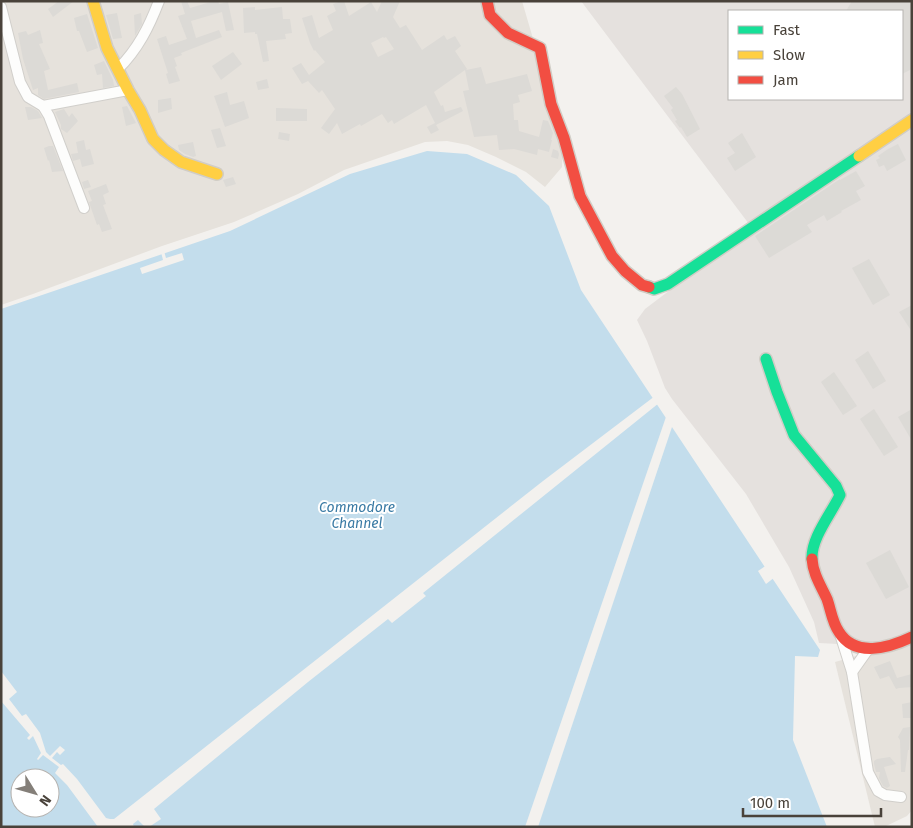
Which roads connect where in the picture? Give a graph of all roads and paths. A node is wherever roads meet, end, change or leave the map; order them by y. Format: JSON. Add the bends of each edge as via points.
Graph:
{"nodes":[{"id":1,"x":93,"y":1,"type":"edge"},
{"id":2,"x":159,"y":1,"type":"edge"},
{"id":3,"x":487,"y":1,"type":"edge"},
{"id":4,"x":1,"y":7,"type":"edge"},
{"id":5,"x":118,"y":69,"type":"junction"},
{"id":6,"x":128,"y":90,"type":"junction"},
{"id":7,"x":43,"y":106,"type":"junction"},
{"id":8,"x":912,"y":120,"type":"edge"},
{"id":9,"x":217,"y":174,"type":"dead end"},
{"id":10,"x":84,"y":208,"type":"dead end"},
{"id":11,"x":766,"y":358,"type":"dead end"},
{"id":12,"x":840,"y":635,"type":"junction"},
{"id":13,"x":912,"y":637,"type":"edge"},
{"id":14,"x":869,"y":648,"type":"junction"},
{"id":15,"x":852,"y":672,"type":"junction"},
{"id":16,"x":901,"y":797,"type":"dead end"}],
"edges":[{"from":1,"to":5,"type":"street","via":[[105,42]]},
{"from":2,"to":5,"type":"street","via":[[139,45]]},
{"from":3,"to":8,"type":"street","via":[[490,15],[508,33],[540,48],[551,104],[580,196],[612,256],[642,285],[654,288],[668,284]]},
{"from":4,"to":7,"type":"street","via":[[20,82],[28,97]]},
{"from":5,"to":6,"type":"street"},
{"from":6,"to":7,"type":"street"},
{"from":6,"to":9,"type":"street","via":[[158,144],[181,162]]},
{"from":7,"to":10,"type":"street"},
{"from":11,"to":12,"type":"street","via":[[794,435],[840,495],[812,548],[812,568]]},
{"from":12,"to":14,"type":"street","via":[[857,647]]},
{"from":12,"to":15,"type":"street"},
{"from":13,"to":14,"type":"street","via":[[887,646]]},
{"from":14,"to":15,"type":"street"},
{"from":15,"to":16,"type":"street","via":[[868,772],[878,791]]}]}
